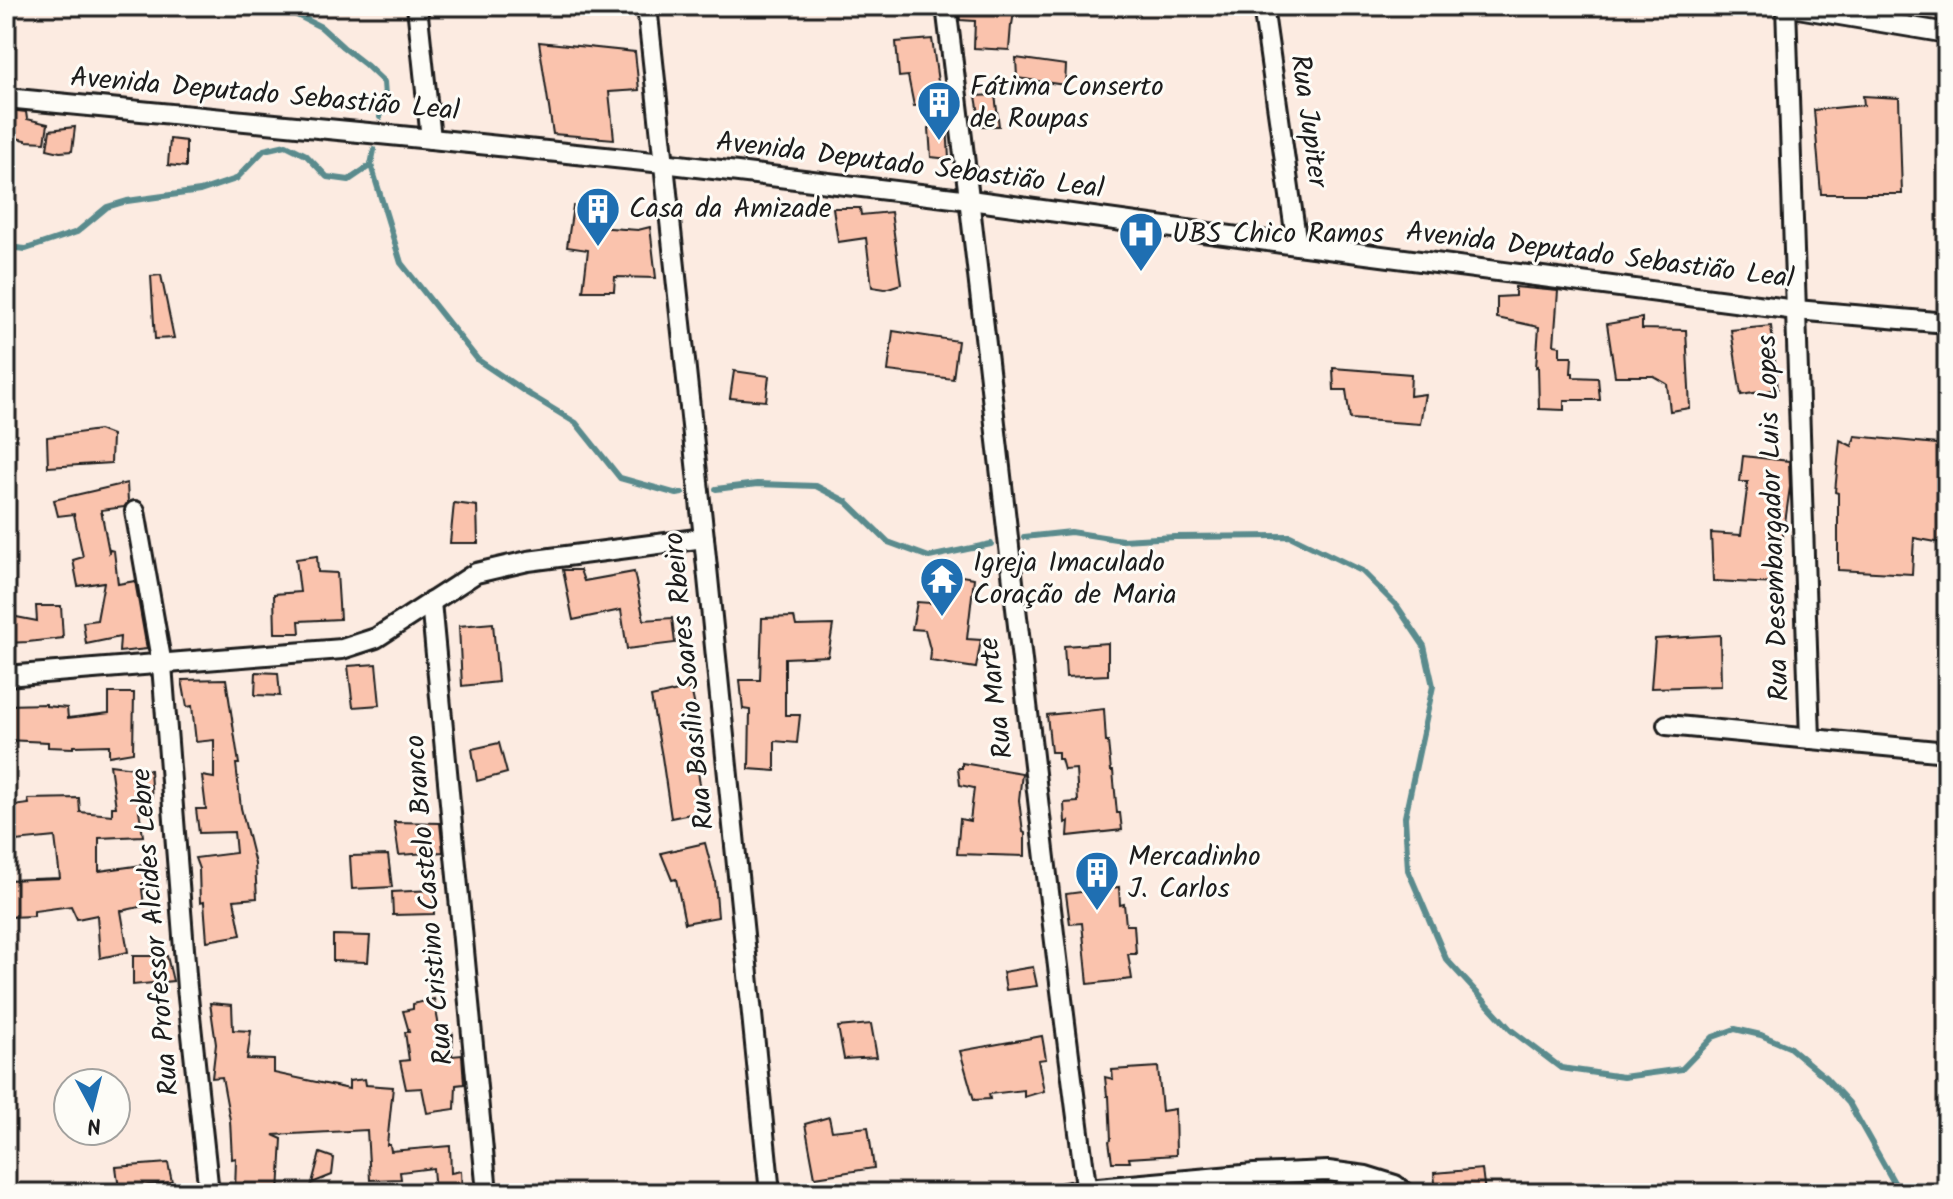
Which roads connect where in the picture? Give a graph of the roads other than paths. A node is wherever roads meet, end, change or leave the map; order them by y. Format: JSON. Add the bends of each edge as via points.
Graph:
{"nodes":[{"id":1,"x":417,"y":6,"type":"edge"},
{"id":2,"x":647,"y":6,"type":"edge"},
{"id":3,"x":946,"y":6,"type":"edge"},
{"id":4,"x":1263,"y":6,"type":"edge"},
{"id":5,"x":1786,"y":6,"type":"edge"},
{"id":6,"x":1947,"y":33,"type":"edge"},
{"id":7,"x":6,"y":98,"type":"edge"},
{"id":8,"x":431,"y":139,"type":"junction"},
{"id":9,"x":663,"y":163,"type":"junction"},
{"id":10,"x":970,"y":200,"type":"junction"},
{"id":11,"x":1297,"y":245,"type":"junction"},
{"id":12,"x":1796,"y":310,"type":"junction"},
{"id":13,"x":1947,"y":323,"type":"edge"},
{"id":14,"x":135,"y":511,"type":"dead end"},
{"id":15,"x":704,"y":538,"type":"junction"},
{"id":16,"x":431,"y":602,"type":"junction"},
{"id":17,"x":162,"y":665,"type":"junction"},
{"id":18,"x":6,"y":676,"type":"edge"},
{"id":19,"x":1667,"y":725,"type":"dead end"},
{"id":20,"x":1810,"y":739,"type":"junction"},
{"id":21,"x":1947,"y":752,"type":"edge"},
{"id":22,"x":1087,"y":1191,"type":"edge"},
{"id":23,"x":209,"y":1193,"type":"edge"},
{"id":24,"x":487,"y":1193,"type":"edge"},
{"id":25,"x":770,"y":1193,"type":"edge"},
{"id":26,"x":1064,"y":1193,"type":"edge"},
{"id":27,"x":1405,"y":1193,"type":"edge"}],
"edges":[{"from":1,"to":8,"type":"street"},
{"from":2,"to":9,"type":"street","name":"Rua Basílio Soares Rbeiro"},
{"from":3,"to":10,"type":"street","name":"Rua Marte"},
{"from":4,"to":11,"type":"street","name":"Rua Jupiter"},
{"from":5,"to":6,"type":"street"},
{"from":5,"to":12,"type":"street","name":"Rua Desembargador Luis Lopes"},
{"from":7,"to":8,"type":"street","name":"Avenida Deputado Sebastião Leal"},
{"from":8,"to":9,"type":"street","name":"Avenida Deputado Sebastião Leal"},
{"from":9,"to":10,"type":"street","name":"Avenida Deputado Sebastião Leal"},
{"from":9,"to":15,"type":"street","name":"Rua Basílio Soares Rbeiro"},
{"from":10,"to":11,"type":"street","name":"Avenida Deputado Sebastião Leal"},
{"from":10,"to":22,"type":"street","name":"Rua Marte","via":[[1027,720]]},
{"from":11,"to":12,"type":"street","name":"Avenida Deputado Sebastião Leal"},
{"from":12,"to":13,"type":"street","name":"Avenida Deputado Sebastião Leal"},
{"from":12,"to":20,"type":"street","name":"Rua Desembargador Luis Lopes"},
{"from":14,"to":17,"type":"street","name":"Rua Professor Alcides Lebre"},
{"from":15,"to":16,"type":"street","via":[[476,573]]},
{"from":15,"to":25,"type":"street","name":"Rua Basílio Soares Rbeiro"},
{"from":16,"to":17,"type":"street","via":[[376,638],[342,649]]},
{"from":16,"to":24,"type":"street","name":"Rua Cristino Castelo Branco"},
{"from":17,"to":18,"type":"street"},
{"from":17,"to":23,"type":"street","name":"Rua Professor Alcides Lebre"},
{"from":19,"to":20,"type":"street"},
{"from":20,"to":21,"type":"street"},
{"from":22,"to":26,"type":"street"},
{"from":22,"to":27,"type":"street","via":[[1328,1171],[1366,1176]]}]}
